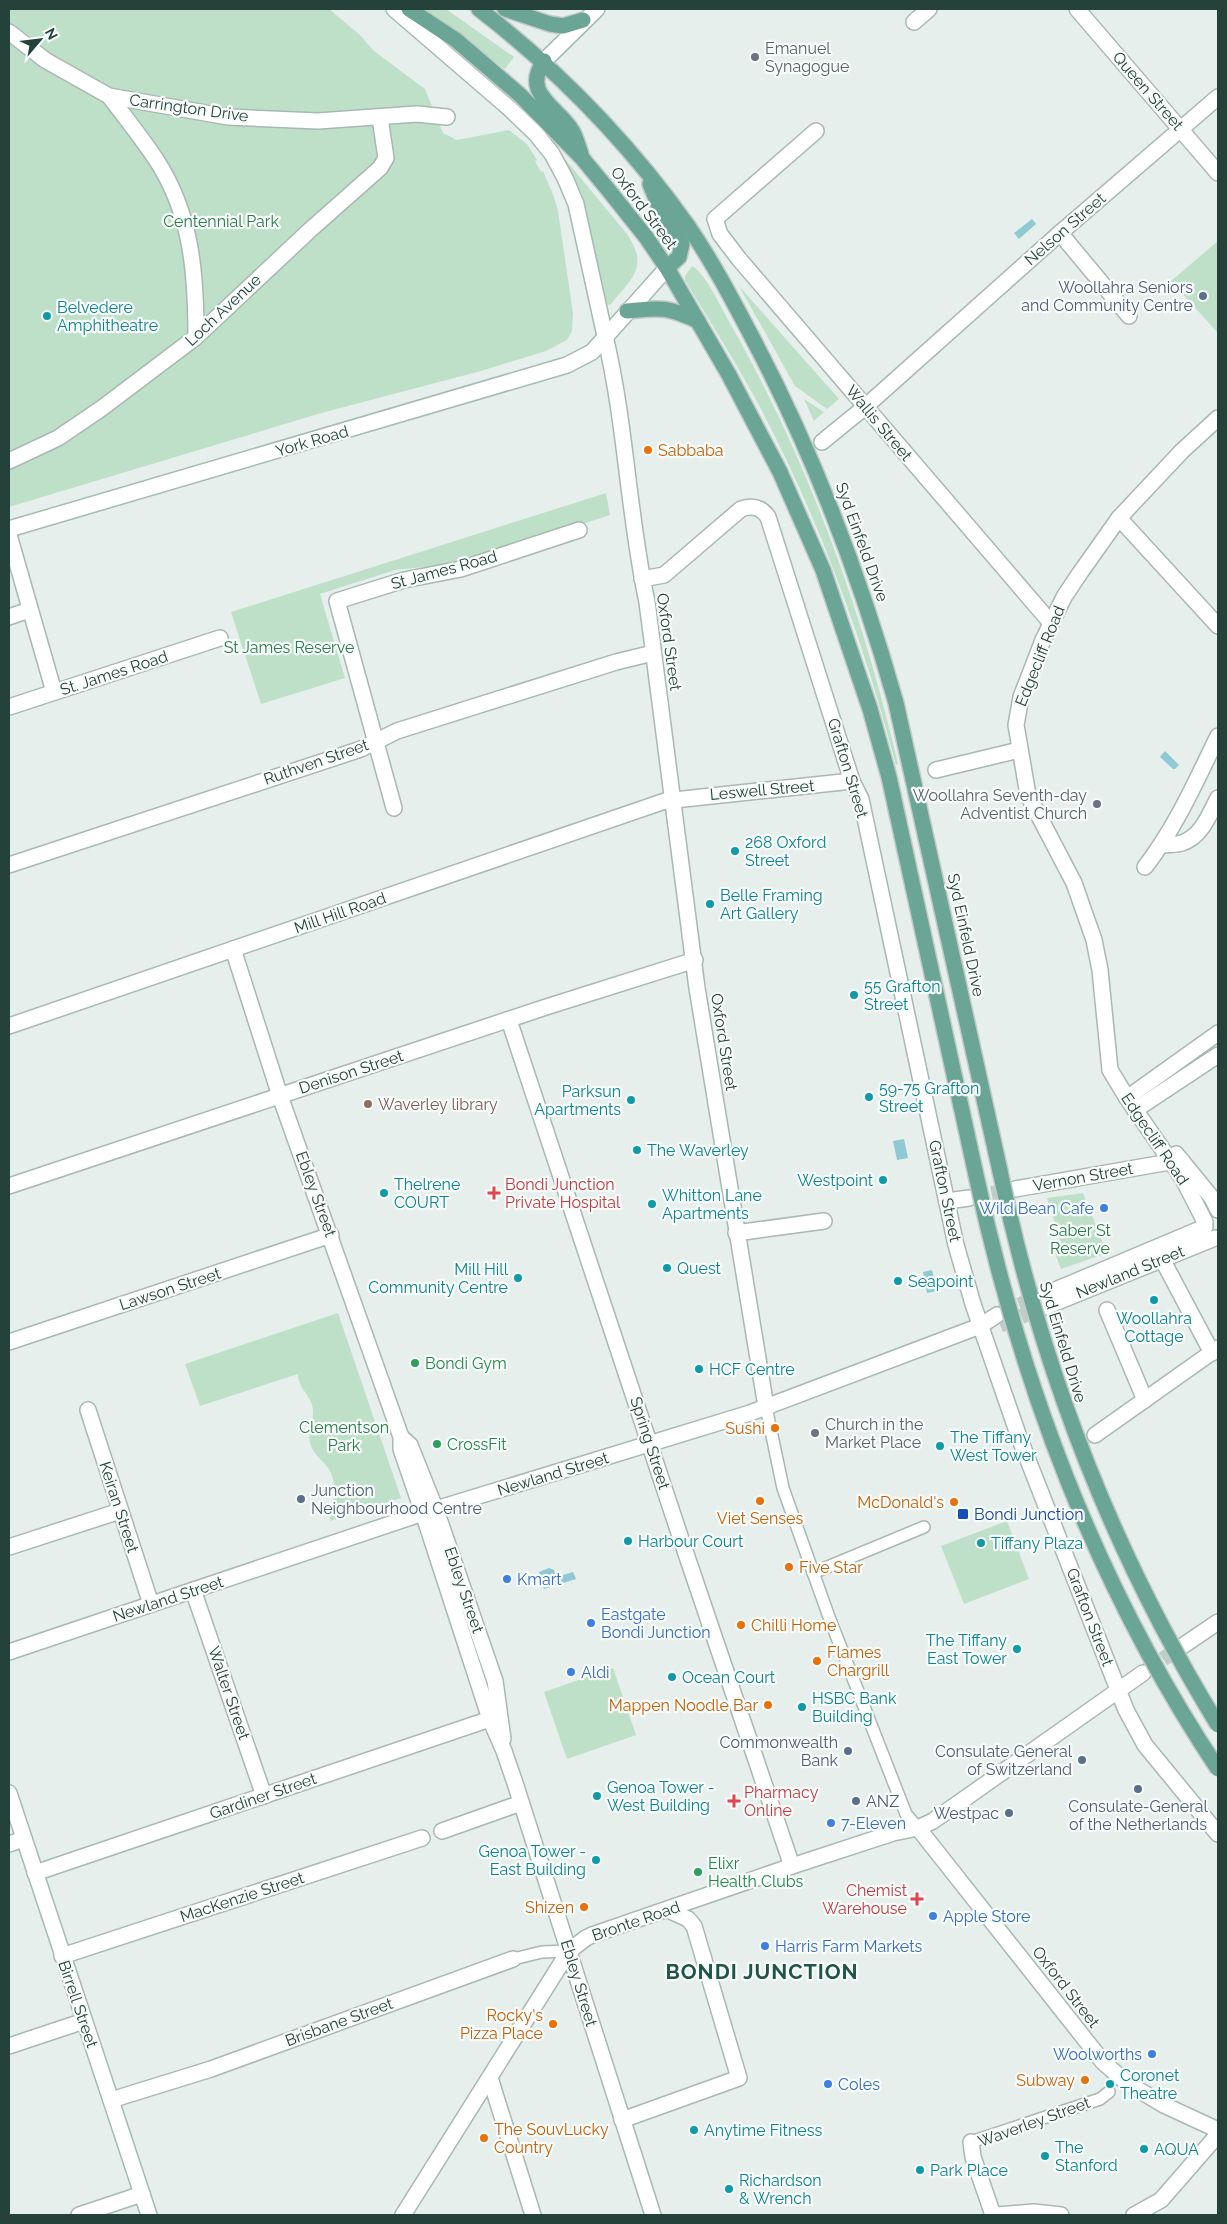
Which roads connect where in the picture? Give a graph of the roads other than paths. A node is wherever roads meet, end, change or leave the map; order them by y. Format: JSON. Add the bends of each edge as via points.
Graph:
{"nodes":[{"id":1,"x":394,"y":9,"type":"edge"},
{"id":2,"x":409,"y":9,"type":"edge"},
{"id":3,"x":479,"y":9,"type":"edge"},
{"id":4,"x":505,"y":9,"type":"edge"},
{"id":5,"x":596,"y":9,"type":"edge"},
{"id":6,"x":929,"y":9,"type":"edge"},
{"id":7,"x":1077,"y":9,"type":"edge"},
{"id":8,"x":583,"y":20,"type":"junction"},
{"id":9,"x":914,"y":22,"type":"dead end"},
{"id":10,"x":9,"y":32,"type":"edge"},
{"id":11,"x":544,"y":61,"type":"junction"},
{"id":12,"x":109,"y":96,"type":"junction"},
{"id":13,"x":1218,"y":97,"type":"edge"},
{"id":14,"x":447,"y":117,"type":"dead end"},
{"id":15,"x":380,"y":118,"type":"junction"},
{"id":16,"x":1181,"y":129,"type":"junction"},
{"id":17,"x":816,"y":131,"type":"dead end"},
{"id":18,"x":582,"y":158,"type":"junction"},
{"id":19,"x":644,"y":169,"type":"junction"},
{"id":20,"x":1218,"y":173,"type":"edge"},
{"id":21,"x":1060,"y":233,"type":"junction"},
{"id":22,"x":667,"y":268,"type":"junction"},
{"id":23,"x":627,"y":311,"type":"junction"},
{"id":24,"x":1129,"y":316,"type":"dead end"},
{"id":25,"x":698,"y":321,"type":"junction"},
{"id":26,"x":605,"y":336,"type":"junction"},
{"id":27,"x":196,"y":338,"type":"junction"},
{"id":28,"x":865,"y":407,"type":"junction"},
{"id":29,"x":1218,"y":418,"type":"edge"},
{"id":30,"x":822,"y":442,"type":"dead end"},
{"id":31,"x":9,"y":461,"type":"edge"},
{"id":32,"x":1119,"y":518,"type":"junction"},
{"id":33,"x":9,"y":529,"type":"edge"},
{"id":34,"x":579,"y":530,"type":"dead end"},
{"id":35,"x":9,"y":535,"type":"edge"},
{"id":36,"x":642,"y":579,"type":"junction"},
{"id":37,"x":29,"y":610,"type":"junction"},
{"id":38,"x":9,"y":617,"type":"edge"},
{"id":39,"x":1051,"y":623,"type":"junction"},
{"id":40,"x":1218,"y":626,"type":"edge"},
{"id":41,"x":220,"y":638,"type":"dead end"},
{"id":42,"x":653,"y":653,"type":"junction"},
{"id":43,"x":54,"y":692,"type":"junction"},
{"id":44,"x":9,"y":707,"type":"edge"},
{"id":45,"x":1218,"y":736,"type":"edge"},
{"id":46,"x":376,"y":741,"type":"junction"},
{"id":47,"x":1019,"y":750,"type":"junction"},
{"id":48,"x":936,"y":770,"type":"dead end"},
{"id":49,"x":852,"y":781,"type":"junction"},
{"id":50,"x":1218,"y":798,"type":"edge"},
{"id":51,"x":672,"y":800,"type":"junction"},
{"id":52,"x":394,"y":808,"type":"dead end"},
{"id":53,"x":1163,"y":845,"type":"junction"},
{"id":54,"x":9,"y":865,"type":"edge"},
{"id":55,"x":1145,"y":868,"type":"dead end"},
{"id":56,"x":233,"y":949,"type":"junction"},
{"id":57,"x":695,"y":960,"type":"junction"},
{"id":58,"x":509,"y":1020,"type":"junction"},
{"id":59,"x":9,"y":1026,"type":"edge"},
{"id":60,"x":1218,"y":1033,"type":"edge"},
{"id":61,"x":1218,"y":1055,"type":"edge"},
{"id":62,"x":280,"y":1096,"type":"junction"},
{"id":63,"x":1134,"y":1102,"type":"junction"},
{"id":64,"x":1176,"y":1161,"type":"junction"},
{"id":65,"x":9,"y":1186,"type":"edge"},
{"id":66,"x":1015,"y":1189,"type":"tunnel mouth"},
{"id":67,"x":969,"y":1198,"type":"tunnel mouth"},
{"id":68,"x":947,"y":1201,"type":"junction"},
{"id":69,"x":1218,"y":1211,"type":"edge"},
{"id":70,"x":824,"y":1221,"type":"dead end"},
{"id":71,"x":1211,"y":1231,"type":"edge"},
{"id":72,"x":736,"y":1234,"type":"junction"},
{"id":73,"x":331,"y":1235,"type":"junction"},
{"id":74,"x":1162,"y":1259,"type":"junction"},
{"id":75,"x":1107,"y":1310,"type":"dead end"},
{"id":76,"x":998,"y":1320,"type":"tunnel mouth"},
{"id":77,"x":980,"y":1326,"type":"junction"},
{"id":78,"x":9,"y":1342,"type":"edge"},
{"id":79,"x":1215,"y":1351,"type":"edge"},
{"id":80,"x":1144,"y":1400,"type":"junction"},
{"id":81,"x":766,"y":1407,"type":"junction"},
{"id":82,"x":88,"y":1410,"type":"dead end"},
{"id":83,"x":1095,"y":1435,"type":"dead end"},
{"id":84,"x":651,"y":1445,"type":"junction"},
{"id":85,"x":120,"y":1510,"type":"junction"},
{"id":86,"x":430,"y":1512,"type":"junction"},
{"id":87,"x":924,"y":1527,"type":"dead end"},
{"id":88,"x":9,"y":1546,"type":"edge"},
{"id":89,"x":813,"y":1573,"type":"junction"},
{"id":90,"x":193,"y":1590,"type":"junction"},
{"id":91,"x":151,"y":1604,"type":"junction"},
{"id":92,"x":1218,"y":1622,"type":"edge"},
{"id":93,"x":1184,"y":1645,"type":"tunnel mouth"},
{"id":94,"x":9,"y":1652,"type":"edge"},
{"id":95,"x":1143,"y":1673,"type":"tunnel mouth"},
{"id":96,"x":1118,"y":1690,"type":"junction"},
{"id":97,"x":490,"y":1719,"type":"junction"},
{"id":98,"x":1218,"y":1725,"type":"edge"},
{"id":99,"x":504,"y":1751,"type":"junction"},
{"id":100,"x":1218,"y":1769,"type":"edge"},
{"id":101,"x":9,"y":1793,"type":"edge"},
{"id":102,"x":264,"y":1796,"type":"junction"},
{"id":103,"x":521,"y":1804,"type":"junction"},
{"id":104,"x":918,"y":1828,"type":"junction"},
{"id":105,"x":442,"y":1831,"type":"joint"},
{"id":106,"x":1218,"y":1834,"type":"edge"},
{"id":107,"x":24,"y":1838,"type":"junction"},
{"id":108,"x":422,"y":1838,"type":"joint"},
{"id":109,"x":9,"y":1844,"type":"edge"},
{"id":110,"x":792,"y":1866,"type":"junction"},
{"id":111,"x":35,"y":1873,"type":"junction"},
{"id":112,"x":668,"y":1910,"type":"junction"},
{"id":113,"x":569,"y":1951,"type":"junction"},
{"id":114,"x":62,"y":1956,"type":"junction"},
{"id":115,"x":513,"y":1959,"type":"joint"},
{"id":116,"x":84,"y":2021,"type":"junction"},
{"id":117,"x":9,"y":2046,"type":"edge"},
{"id":118,"x":490,"y":2078,"type":"junction"},
{"id":119,"x":1109,"y":2092,"type":"dead end"},
{"id":120,"x":111,"y":2100,"type":"junction"},
{"id":121,"x":622,"y":2120,"type":"junction"},
{"id":122,"x":1218,"y":2131,"type":"edge"},
{"id":123,"x":971,"y":2142,"type":"joint"},
{"id":124,"x":142,"y":2194,"type":"junction"},
{"id":125,"x":79,"y":2215,"type":"edge"},
{"id":126,"x":149,"y":2215,"type":"edge"},
{"id":127,"x":403,"y":2215,"type":"edge"},
{"id":128,"x":533,"y":2215,"type":"edge"},
{"id":129,"x":653,"y":2215,"type":"edge"},
{"id":130,"x":993,"y":2215,"type":"edge"},
{"id":131,"x":997,"y":2215,"type":"edge"},
{"id":132,"x":1061,"y":2215,"type":"edge"},
{"id":133,"x":1134,"y":2215,"type":"edge"}],
"edges":[{"from":1,"to":26,"type":"street","via":[[509,108],[552,154],[576,204]]},
{"from":2,"to":18,"type":"main road","name":"Oxford Street","via":[[456,40],[508,84]]},
{"from":3,"to":11,"type":"main road","name":"Oxford Street"},
{"from":4,"to":8,"type":"main road","via":[[563,26]]},
{"from":5,"to":8,"type":"street"},
{"from":6,"to":9,"type":"street"},
{"from":7,"to":16,"type":"street","name":"Queen Street"},
{"from":8,"to":11,"type":"street"},
{"from":10,"to":12,"type":"street","name":"Carrington Drive","via":[[45,60]]},
{"from":11,"to":18,"type":"main road","via":[[535,79],[537,88],[572,130]]},
{"from":11,"to":19,"type":"main road","name":"Oxford Street"},
{"from":12,"to":15,"type":"street","name":"Carrington Drive","via":[[228,117],[318,121]]},
{"from":12,"to":27,"type":"street","via":[[158,162],[176,198],[189,236],[196,283]]},
{"from":13,"to":16,"type":"street","name":"Nelson Street"},
{"from":14,"to":15,"type":"street","name":"Carrington Drive","via":[[417,114]]},
{"from":15,"to":27,"type":"street","name":"Loch Avenue","via":[[386,158],[380,168]]},
{"from":16,"to":20,"type":"street","name":"Queen Street"},
{"from":16,"to":21,"type":"street","name":"Nelson Street"},
{"from":17,"to":28,"type":"street","name":"Wallis Street","via":[[715,219],[720,234],[738,259]]},
{"from":18,"to":22,"type":"main road","name":"Oxford Street"},
{"from":19,"to":22,"type":"main road","via":[[659,206],[682,244],[678,257]]},
{"from":19,"to":98,"type":"main road","name":"Syd Einfeld Drive","bridge":true,"via":[[704,252],[765,362],[827,495],[876,633],[896,703],[1010,1220],[1037,1324],[1091,1477],[1158,1622]]},
{"from":21,"to":24,"type":"street"},
{"from":21,"to":28,"type":"street","name":"Nelson Street"},
{"from":22,"to":23,"type":"street","name":"Oxford Street"},
{"from":22,"to":25,"type":"main road"},
{"from":23,"to":25,"type":"main road","via":[[665,308]]},
{"from":23,"to":26,"type":"street","name":"Oxford Street"},
{"from":25,"to":100,"type":"main road","bridge":true,"via":[[795,504],[823,570],[852,654],[889,777],[987,1225],[1015,1333],[1049,1435],[1094,1545],[1138,1634]]},
{"from":26,"to":33,"type":"street","name":"York Road","via":[[591,353],[559,368]]},
{"from":26,"to":36,"type":"street","name":"Oxford Street","via":[[614,375]]},
{"from":27,"to":31,"type":"street","name":"Loch Avenue","via":[[65,433]]},
{"from":28,"to":30,"type":"street","name":"Nelson Street"},
{"from":28,"to":39,"type":"street","name":"Wallis Street"},
{"from":29,"to":32,"type":"street","name":"Edgecliff Road","via":[[1182,450]]},
{"from":32,"to":39,"type":"street","name":"Edgecliff Road","via":[[1074,581]]},
{"from":32,"to":40,"type":"street"},
{"from":34,"to":46,"type":"street","name":"St James Road","via":[[460,569],[398,582],[337,601]]},
{"from":35,"to":37,"type":"street"},
{"from":36,"to":42,"type":"street","name":"Oxford Street"},
{"from":36,"to":49,"type":"street","name":"Grafton Street","via":[[664,575],[738,511],[753,506],[764,511],[776,538]]},
{"from":37,"to":38,"type":"street"},
{"from":37,"to":43,"type":"street"},
{"from":39,"to":47,"type":"street","name":"Edgecliff Road","via":[[1018,710]]},
{"from":41,"to":43,"type":"street","name":"St. James Road"},
{"from":42,"to":46,"type":"street","name":"Ruthven Street","via":[[397,731]]},
{"from":42,"to":51,"type":"street","name":"Oxford Street"},
{"from":43,"to":44,"type":"street","name":"St. James Road"},
{"from":45,"to":53,"type":"street"},
{"from":46,"to":52,"type":"street"},
{"from":46,"to":54,"type":"street","name":"Ruthven Street","via":[[361,749]]},
{"from":47,"to":48,"type":"street"},
{"from":47,"to":63,"type":"street","name":"Edgecliff Road","via":[[1028,795],[1074,883],[1094,940],[1110,1070]]},
{"from":49,"to":51,"type":"street","name":"Leswell Street"},
{"from":49,"to":68,"type":"street","name":"Grafton Street","via":[[861,799]]},
{"from":50,"to":53,"type":"street","via":[[1203,827],[1194,836],[1181,844]]},
{"from":51,"to":56,"type":"street","name":"Mill Hill Road"},
{"from":51,"to":57,"type":"street","name":"Oxford Street"},
{"from":53,"to":55,"type":"street"},
{"from":56,"to":59,"type":"street","name":"Mill Hill Road"},
{"from":56,"to":62,"type":"street","name":"Ebley Street"},
{"from":57,"to":58,"type":"street","name":"Denison Street"},
{"from":57,"to":72,"type":"street","name":"Oxford Street"},
{"from":58,"to":62,"type":"street","name":"Denison Street"},
{"from":58,"to":84,"type":"street","name":"Spring Street"},
{"from":60,"to":63,"type":"street"},
{"from":61,"to":63,"type":"street"},
{"from":62,"to":65,"type":"street","name":"Denison Street"},
{"from":62,"to":73,"type":"street","name":"Ebley Street"},
{"from":63,"to":64,"type":"street","name":"Edgecliff Road"},
{"from":64,"to":66,"type":"street","name":"Vernon Street"},
{"from":64,"to":69,"type":"street","name":"Edgecliff Road","via":[[1212,1198]]},
{"from":64,"to":71,"type":"street","name":"Edgecliff Road"},
{"from":67,"to":68,"type":"street"},
{"from":68,"to":77,"type":"street","name":"Grafton Street","via":[[956,1245]]},
{"from":69,"to":71,"type":"street","via":[[1209,1215]]},
{"from":70,"to":72,"type":"street"},
{"from":71,"to":74,"type":"street","name":"Newland Street"},
{"from":71,"to":74,"type":"street","name":"Newland Street","via":[[1043,1302]]},
{"from":72,"to":81,"type":"street","name":"Oxford Street"},
{"from":73,"to":78,"type":"street","name":"Lawson Street"},
{"from":73,"to":86,"type":"street","name":"Ebley Street","via":[[401,1437],[410,1444]]},
{"from":74,"to":79,"type":"street"},
{"from":75,"to":80,"type":"street"},
{"from":76,"to":77,"type":"street","name":"Newland Street"},
{"from":77,"to":81,"type":"street","name":"Newland Street"},
{"from":77,"to":96,"type":"street","name":"Grafton Street","via":[[1025,1453]]},
{"from":79,"to":80,"type":"street"},
{"from":80,"to":83,"type":"street"},
{"from":81,"to":84,"type":"street","name":"Newland Street"},
{"from":81,"to":89,"type":"street","via":[[782,1488]]},
{"from":82,"to":85,"type":"street","name":"Keiran Street"},
{"from":84,"to":86,"type":"street","name":"Newland Street"},
{"from":84,"to":110,"type":"street","name":"Spring Street"},
{"from":85,"to":88,"type":"street"},
{"from":85,"to":91,"type":"street","name":"Keiran Street"},
{"from":86,"to":90,"type":"street","name":"Newland Street"},
{"from":86,"to":97,"type":"street","name":"Ebley Street"},
{"from":86,"to":99,"type":"street","name":"Ebley Street","via":[[495,1681]]},
{"from":87,"to":89,"type":"street"},
{"from":89,"to":104,"type":"street","via":[[906,1814]]},
{"from":90,"to":91,"type":"street","name":"Newland Street"},
{"from":90,"to":102,"type":"street","name":"Walter Street"},
{"from":91,"to":94,"type":"street","name":"Newland Street"},
{"from":92,"to":93,"type":"street"},
{"from":95,"to":96,"type":"street","name":"Bronte Road"},
{"from":96,"to":104,"type":"street","name":"Bronte Road","via":[[933,1821]]},
{"from":96,"to":106,"type":"street","name":"Grafton Street","via":[[1145,1745]]},
{"from":97,"to":99,"type":"street","name":"Ebley Street"},
{"from":97,"to":102,"type":"street","name":"Gardiner Street"},
{"from":99,"to":103,"type":"street","name":"Ebley Street"},
{"from":101,"to":107,"type":"street","name":"Birrell Street"},
{"from":102,"to":111,"type":"street","name":"Gardiner Street"},
{"from":103,"to":105,"type":"street"},
{"from":103,"to":113,"type":"street","name":"Ebley Street"},
{"from":104,"to":110,"type":"street","name":"Bronte Road"},
{"from":104,"to":122,"type":"street","name":"Oxford Street","via":[[1103,2062],[1127,2084]]},
{"from":105,"to":108,"type":"street"},
{"from":107,"to":109,"type":"street"},
{"from":107,"to":111,"type":"street","name":"Birrell Street"},
{"from":108,"to":114,"type":"street","name":"MacKenzie Street"},
{"from":110,"to":112,"type":"street","name":"Bronte Road"},
{"from":111,"to":114,"type":"street","name":"Birrell Street"},
{"from":112,"to":113,"type":"street","name":"Bronte Road","via":[[586,1938]]},
{"from":112,"to":121,"type":"street","via":[[688,1919],[694,1926],[740,2078]]},
{"from":113,"to":115,"type":"street","name":"Brisbane Street","via":[[542,1952]]},
{"from":113,"to":118,"type":"street","name":"Bronte Road"},
{"from":113,"to":121,"type":"street","name":"Ebley Street"},
{"from":114,"to":116,"type":"street","name":"Birrell Street"},
{"from":115,"to":120,"type":"street","name":"Brisbane Street","via":[[211,2069]]},
{"from":116,"to":117,"type":"street"},
{"from":116,"to":120,"type":"street","name":"Birrell Street"},
{"from":118,"to":127,"type":"street","name":"Bronte Road"},
{"from":118,"to":128,"type":"street"},
{"from":119,"to":123,"type":"street","name":"Waverley Street","via":[[1100,2099]]},
{"from":120,"to":124,"type":"street","name":"Birrell Street"},
{"from":121,"to":129,"type":"street","name":"Ebley Street"},
{"from":122,"to":133,"type":"street","via":[[1161,2200]]},
{"from":123,"to":130,"type":"street","name":"Waverley Street"},
{"from":124,"to":125,"type":"street"},
{"from":124,"to":126,"type":"street","name":"Birrell Street"},
{"from":131,"to":132,"type":"street","via":[[1034,2212]]}]}
